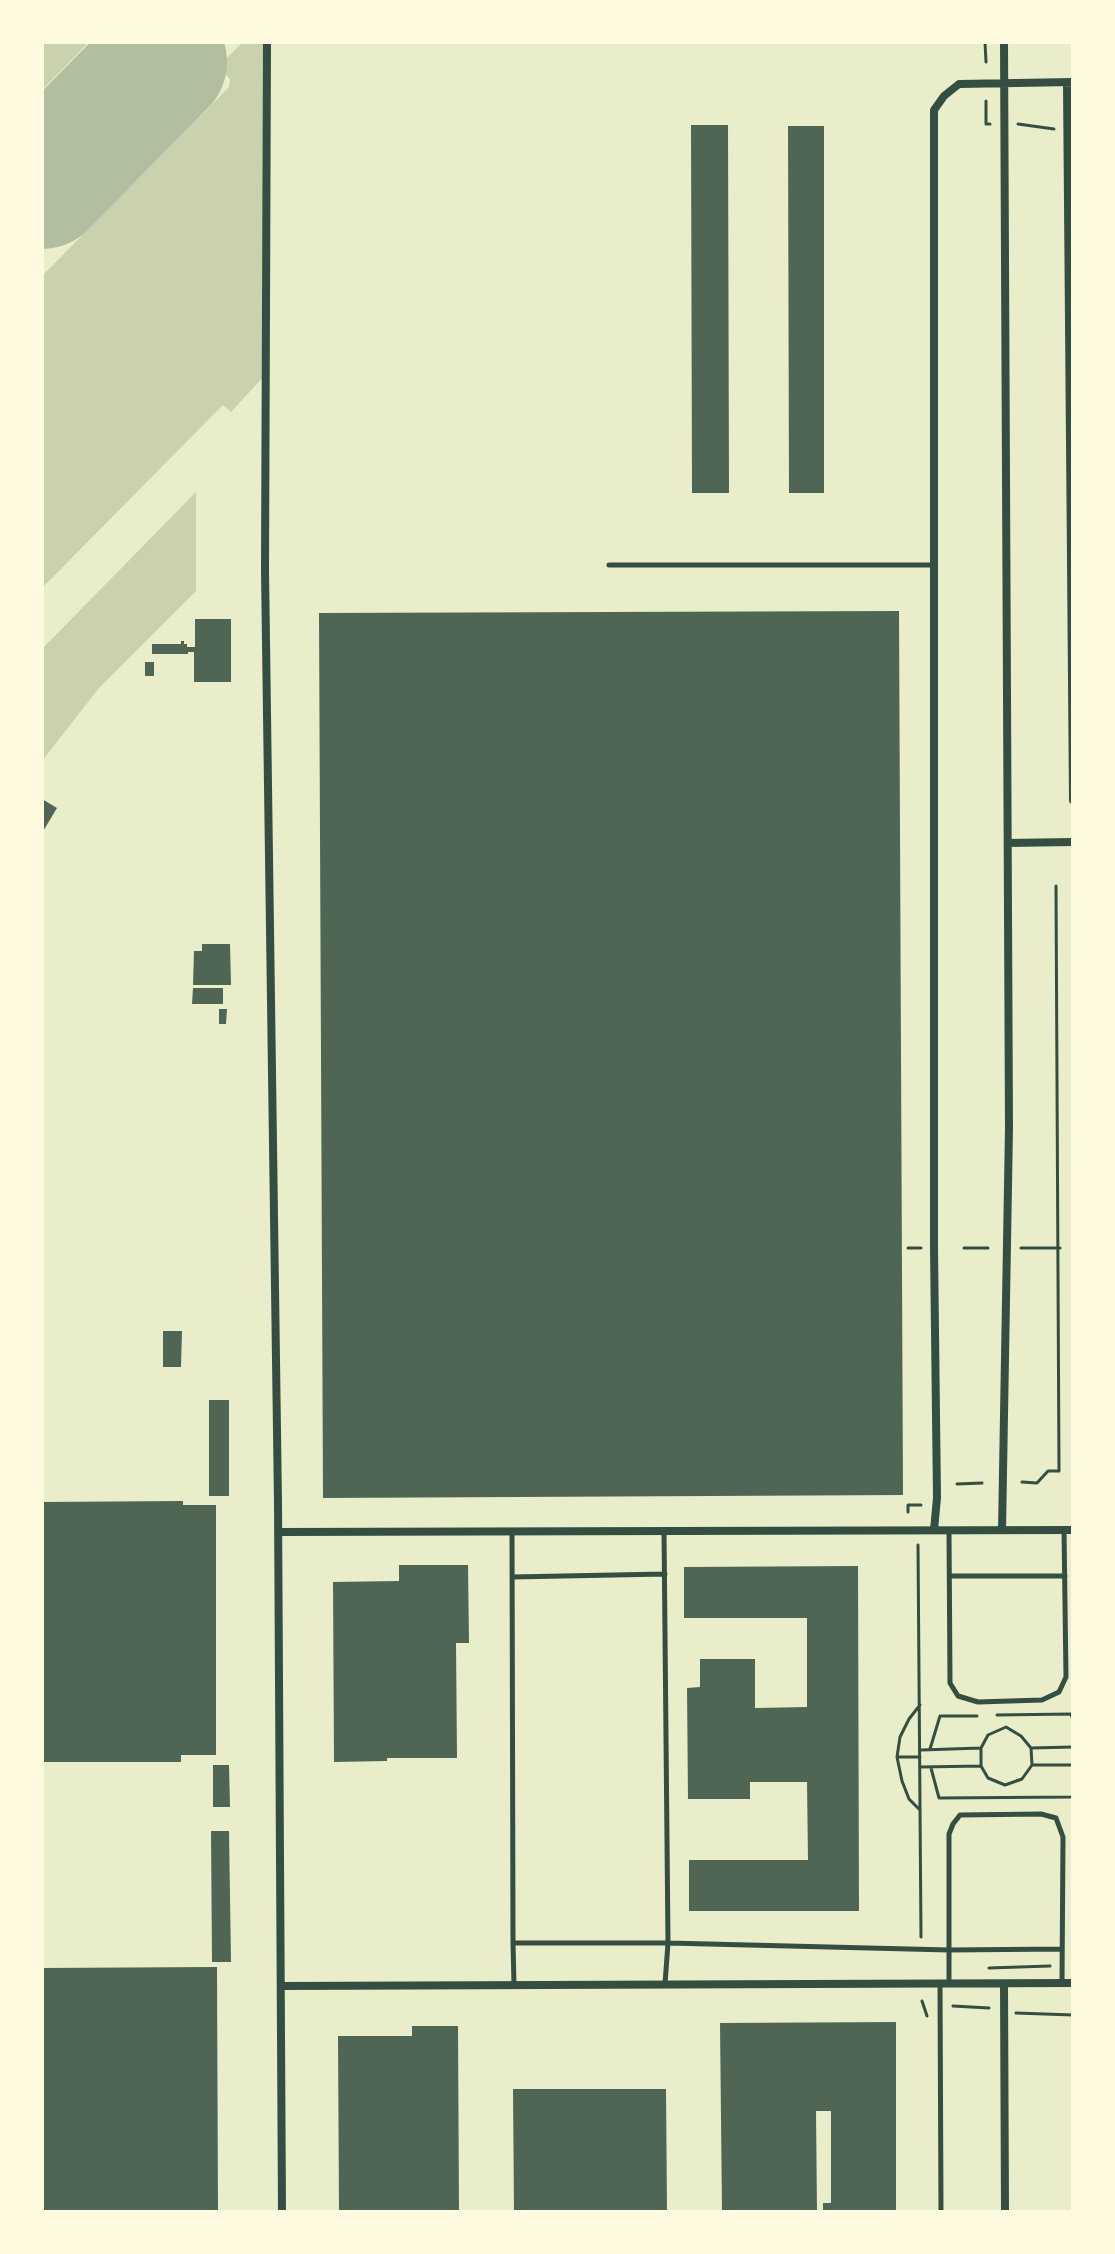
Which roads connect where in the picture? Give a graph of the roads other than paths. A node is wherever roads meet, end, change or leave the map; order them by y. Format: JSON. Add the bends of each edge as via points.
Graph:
{"nodes":[{"id":1,"x":267,"y":42,"type":"edge"},
{"id":2,"x":1004,"y":42,"type":"edge"},
{"id":3,"x":1005,"y":83,"type":"junction"},
{"id":4,"x":1070,"y":83,"type":"edge"},
{"id":5,"x":609,"y":565,"type":"dead end"},
{"id":6,"x":934,"y":565,"type":"junction"},
{"id":7,"x":1073,"y":800,"type":"edge"},
{"id":8,"x":1073,"y":842,"type":"edge"},
{"id":9,"x":1008,"y":843,"type":"junction"},
{"id":10,"x":934,"y":1530,"type":"junction"},
{"id":11,"x":949,"y":1530,"type":"junction"},
{"id":12,"x":1002,"y":1530,"type":"junction"},
{"id":13,"x":1069,"y":1530,"type":"edge"},
{"id":14,"x":664,"y":1531,"type":"junction"},
{"id":15,"x":279,"y":1532,"type":"junction"},
{"id":16,"x":512,"y":1532,"type":"junction"},
{"id":17,"x":665,"y":1574,"type":"junction"},
{"id":18,"x":949,"y":1576,"type":"junction"},
{"id":19,"x":1065,"y":1576,"type":"junction"},
{"id":20,"x":512,"y":1577,"type":"junction"},
{"id":21,"x":513,"y":1943,"type":"junction"},
{"id":22,"x":668,"y":1943,"type":"junction"},
{"id":23,"x":1062,"y":1949,"type":"junction"},
{"id":24,"x":949,"y":1950,"type":"junction"},
{"id":25,"x":1062,"y":1983,"type":"junction"},
{"id":26,"x":1073,"y":1983,"type":"edge"},
{"id":27,"x":944,"y":1984,"type":"junction"},
{"id":28,"x":1004,"y":1984,"type":"junction"},
{"id":29,"x":514,"y":1985,"type":"junction"},
{"id":30,"x":665,"y":1985,"type":"junction"},
{"id":31,"x":281,"y":1986,"type":"junction"},
{"id":32,"x":282,"y":2212,"type":"edge"},
{"id":33,"x":941,"y":2212,"type":"edge"},
{"id":34,"x":1005,"y":2212,"type":"edge"}],
"edges":[{"from":1,"to":15,"type":"street","via":[[265,570]]},
{"from":2,"to":3,"type":"street"},
{"from":3,"to":4,"type":"street"},
{"from":3,"to":6,"type":"street","via":[[959,84],[934,110]]},
{"from":3,"to":9,"type":"street"},
{"from":4,"to":7,"type":"street"},
{"from":5,"to":6,"type":"lane"},
{"from":6,"to":10,"type":"street"},
{"from":8,"to":9,"type":"street"},
{"from":9,"to":12,"type":"street"},
{"from":10,"to":11,"type":"street"},
{"from":10,"to":14,"type":"street"},
{"from":11,"to":12,"type":"street"},
{"from":11,"to":18,"type":"lane"},
{"from":12,"to":13,"type":"street"},
{"from":13,"to":19,"type":"lane"},
{"from":14,"to":16,"type":"street"},
{"from":14,"to":17,"type":"lane"},
{"from":15,"to":16,"type":"street"},
{"from":15,"to":31,"type":"street"},
{"from":16,"to":20,"type":"lane"},
{"from":17,"to":20,"type":"lane"},
{"from":17,"to":22,"type":"lane"},
{"from":18,"to":19,"type":"lane"},
{"from":18,"to":19,"type":"lane","via":[[950,1683],[958,1696],[978,1702],[1042,1700],[1059,1692],[1066,1677]]},
{"from":20,"to":21,"type":"lane"},
{"from":21,"to":22,"type":"lane"},
{"from":21,"to":29,"type":"lane"},
{"from":22,"to":24,"type":"lane"},
{"from":22,"to":30,"type":"lane"},
{"from":23,"to":24,"type":"lane"},
{"from":23,"to":24,"type":"lane","via":[[1063,1837],[1056,1818],[1041,1814],[960,1815],[953,1824]]},
{"from":23,"to":25,"type":"lane"},
{"from":24,"to":27,"type":"lane"},
{"from":25,"to":26,"type":"street"},
{"from":25,"to":28,"type":"street"},
{"from":27,"to":28,"type":"street"},
{"from":27,"to":30,"type":"street"},
{"from":27,"to":33,"type":"lane"},
{"from":28,"to":34,"type":"street"},
{"from":29,"to":30,"type":"street"},
{"from":29,"to":31,"type":"street"},
{"from":31,"to":32,"type":"street"}]}
